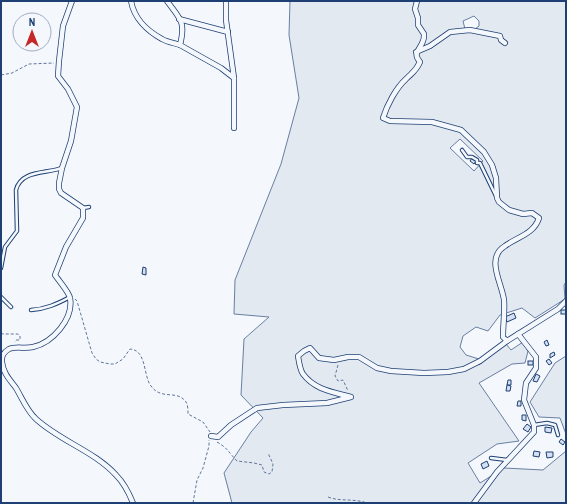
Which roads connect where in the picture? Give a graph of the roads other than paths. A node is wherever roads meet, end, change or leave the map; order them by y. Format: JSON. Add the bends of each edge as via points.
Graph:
{"nodes":[{"id":1,"x":72,"y":1,"type":"edge"},
{"id":2,"x":131,"y":1,"type":"edge"},
{"id":3,"x":167,"y":1,"type":"edge"},
{"id":4,"x":226,"y":1,"type":"edge"},
{"id":5,"x":417,"y":1,"type":"edge"},
{"id":6,"x":179,"y":19,"type":"junction"},
{"id":7,"x":228,"y":32,"type":"junction"},
{"id":8,"x":505,"y":43,"type":"dead end"},
{"id":9,"x":180,"y":45,"type":"junction"},
{"id":10,"x":416,"y":52,"type":"junction"},
{"id":11,"x":234,"y":78,"type":"junction"},
{"id":12,"x":234,"y":128,"type":"dead end"},
{"id":13,"x":462,"y":150,"type":"dead end"},
{"id":14,"x":62,"y":168,"type":"junction"},
{"id":15,"x":497,"y":198,"type":"junction"},
{"id":16,"x":89,"y":207,"type":"dead end"},
{"id":17,"x":83,"y":208,"type":"junction"},
{"id":18,"x":1,"y":268,"type":"edge"},
{"id":19,"x":70,"y":296,"type":"junction"},
{"id":20,"x":1,"y":297,"type":"edge"},
{"id":21,"x":566,"y":301,"type":"edge"},
{"id":22,"x":11,"y":307,"type":"dead end"},
{"id":23,"x":31,"y":310,"type":"dead end"},
{"id":24,"x":518,"y":334,"type":"junction"},
{"id":25,"x":507,"y":341,"type":"junction"},
{"id":26,"x":534,"y":425,"type":"junction"},
{"id":27,"x":558,"y":435,"type":"dead end"},
{"id":28,"x":211,"y":436,"type":"road end"},
{"id":29,"x":491,"y":458,"type":"dead end"},
{"id":30,"x":508,"y":461,"type":"junction"},
{"id":31,"x":133,"y":503,"type":"edge"},
{"id":32,"x":474,"y":503,"type":"edge"}],
"edges":[{"from":1,"to":14,"type":"street","via":[[63,26],[58,76],[77,107],[71,141]]},
{"from":2,"to":9,"type":"street","via":[[139,20],[163,39]]},
{"from":3,"to":6,"type":"street"},
{"from":4,"to":7,"type":"street"},
{"from":5,"to":10,"type":"street","via":[[415,9],[418,26],[424,34]]},
{"from":6,"to":7,"type":"street"},
{"from":6,"to":9,"type":"street","via":[[183,26]]},
{"from":7,"to":11,"type":"street"},
{"from":8,"to":10,"type":"street","via":[[496,34],[470,30],[450,32]]},
{"from":9,"to":11,"type":"street"},
{"from":10,"to":15,"type":"street","via":[[420,62],[416,70],[405,80],[384,118],[390,121],[432,122],[461,130],[484,152],[492,165],[496,178]]},
{"from":11,"to":12,"type":"street"},
{"from":13,"to":15,"type":"lane","via":[[467,157],[472,157],[480,163]]},
{"from":14,"to":17,"type":"street","via":[[59,183],[61,193]]},
{"from":14,"to":18,"type":"lane","via":[[26,176],[17,184],[17,231],[5,246]]},
{"from":15,"to":25,"type":"street","via":[[509,210],[523,214],[532,213],[539,218],[525,236],[504,246],[496,260],[495,268],[504,300],[504,337]]},
{"from":16,"to":17,"type":"lane"},
{"from":17,"to":19,"type":"street","via":[[83,218],[66,247],[55,275]]},
{"from":19,"to":23,"type":"lane","via":[[49,307]]},
{"from":19,"to":31,"type":"street","via":[[70,308],[65,322],[47,341],[32,348],[8,350],[4,352],[2,361],[7,377],[31,413],[54,433],[108,468],[122,482]]},
{"from":20,"to":22,"type":"lane"},
{"from":21,"to":24,"type":"street","via":[[558,309]]},
{"from":24,"to":25,"type":"street"},
{"from":24,"to":26,"type":"street","via":[[536,357],[536,368],[526,383],[524,400]]},
{"from":25,"to":28,"type":"street","via":[[480,361],[464,369],[424,373],[377,368],[360,358],[319,358],[310,348],[298,356],[302,374],[316,386],[351,397],[327,403],[257,408],[218,437]]},
{"from":26,"to":27,"type":"lane","via":[[555,425]]},
{"from":26,"to":30,"type":"street","via":[[534,432]]},
{"from":29,"to":30,"type":"lane"},
{"from":30,"to":32,"type":"street"}]}
